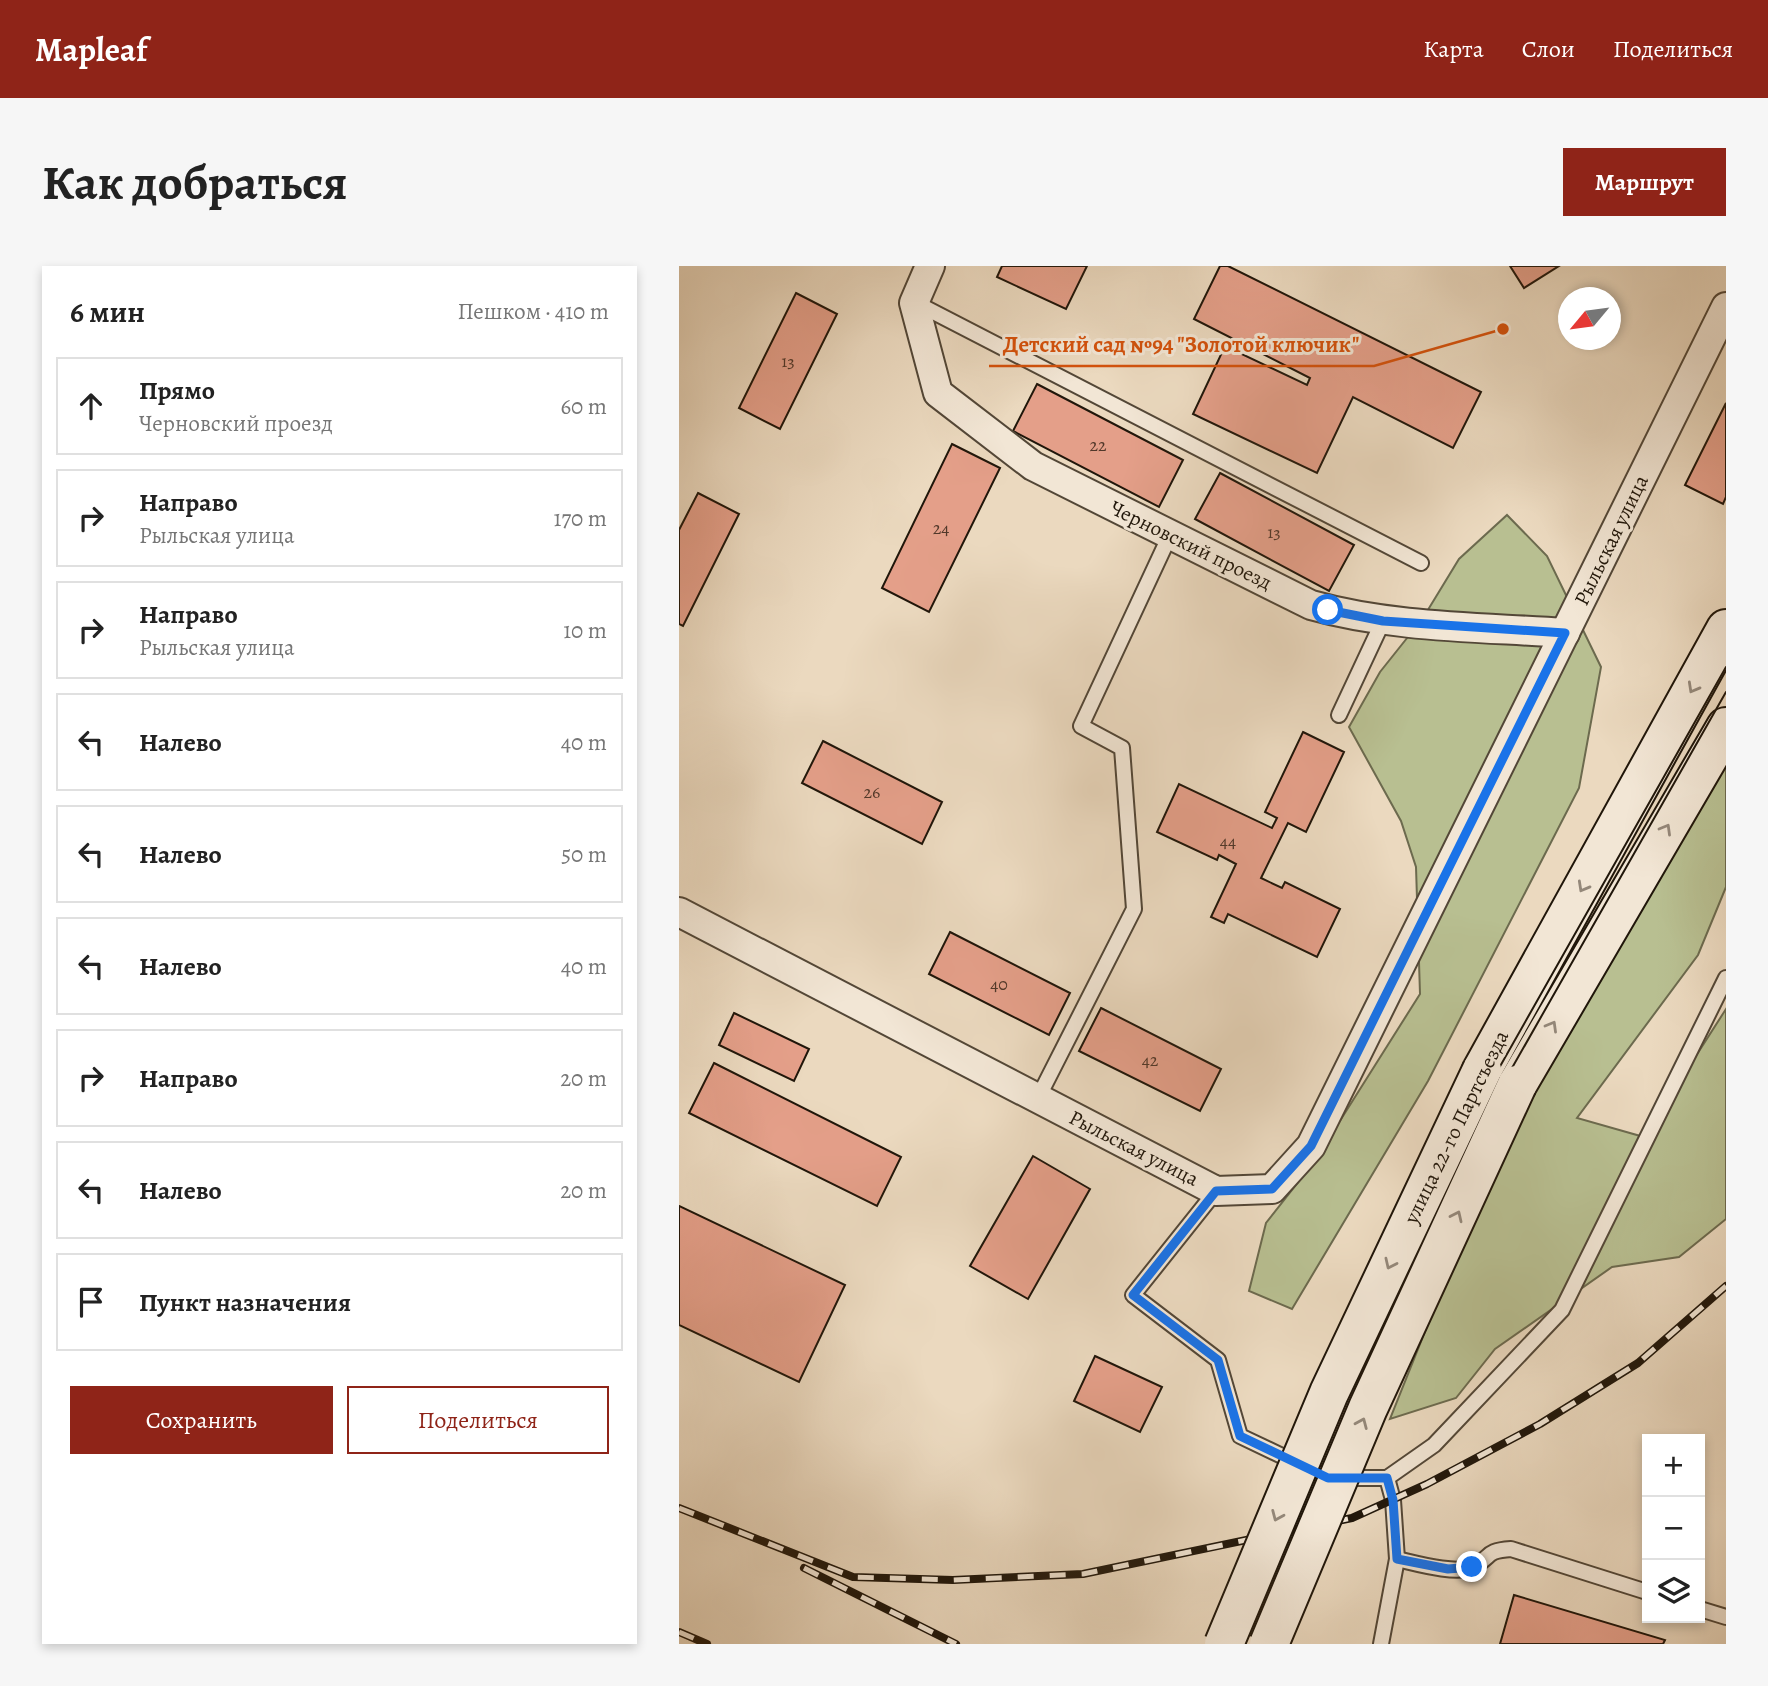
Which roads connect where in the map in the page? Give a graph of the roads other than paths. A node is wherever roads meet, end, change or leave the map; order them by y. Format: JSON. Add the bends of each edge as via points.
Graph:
{"nodes":[{"id":1,"x":930,"y":266,"type":"edge"},
{"id":2,"x":914,"y":303,"type":"junction"},
{"id":3,"x":1726,"y":307,"type":"edge"},
{"id":4,"x":1170,"y":534,"type":"junction"},
{"id":5,"x":1421,"y":563,"type":"dead end"},
{"id":6,"x":1383,"y":621,"type":"junction"},
{"id":7,"x":1726,"y":629,"type":"edge"},
{"id":8,"x":1565,"y":633,"type":"junction"},
{"id":9,"x":1339,"y":715,"type":"dead end"},
{"id":10,"x":1726,"y":727,"type":"edge"},
{"id":11,"x":679,"y":912,"type":"edge"},
{"id":12,"x":1726,"y":978,"type":"edge"},
{"id":13,"x":1038,"y":1098,"type":"junction"},
{"id":14,"x":1216,"y":1191,"type":"junction"},
{"id":15,"x":1387,"y":1478,"type":"junction"},
{"id":16,"x":1397,"y":1559,"type":"junction"},
{"id":17,"x":1642,"y":1590,"type":"edge"},
{"id":18,"x":1705,"y":1611,"type":"edge"},
{"id":19,"x":1726,"y":1617,"type":"edge"},
{"id":20,"x":1224,"y":1644,"type":"edge"},
{"id":21,"x":1269,"y":1644,"type":"edge"},
{"id":22,"x":1381,"y":1644,"type":"edge"}],
"edges":[{"from":1,"to":2,"type":"street"},
{"from":2,"to":4,"type":"street","name":"Черновский проезд","via":[[938,393],[1033,467]]},
{"from":2,"to":5,"type":"lane"},
{"from":3,"to":8,"type":"street","name":"Рыльская улица"},
{"from":4,"to":6,"type":"street","name":"Черновский проезд","via":[[1311,605]]},
{"from":4,"to":13,"type":"lane","via":[[1080,726],[1122,748],[1134,909]]},
{"from":6,"to":8,"type":"street","name":"Черновский проезд"},
{"from":6,"to":9,"type":"lane"},
{"from":7,"to":20,"type":"main road","name":"улица 22-го Партсъезда","one_way":true,"bridge":true,"via":[[1482,1070],[1329,1393]]},
{"from":8,"to":14,"type":"street","name":"Рыльская улица","via":[[1311,1146],[1272,1189]]},
{"from":21,"to":10,"type":"main road","name":"улица 22-го Партсъезда","one_way":true,"bridge":true,"via":[[1369,1408],[1517,1085]]},
{"from":11,"to":13,"type":"street","name":"Рыльская улица"},
{"from":12,"to":15,"type":"lane","via":[[1562,1310],[1434,1445]]},
{"from":13,"to":14,"type":"street","name":"Рыльская улица"},
{"from":14,"to":15,"type":"lane","via":[[1133,1295],[1218,1360],[1240,1436],[1328,1478]]},
{"from":15,"to":16,"type":"lane"},
{"from":16,"to":17,"type":"lane","via":[[1448,1569],[1472,1567],[1492,1550],[1511,1549]]},
{"from":16,"to":22,"type":"lane"},
{"from":18,"to":19,"type":"lane"}]}
